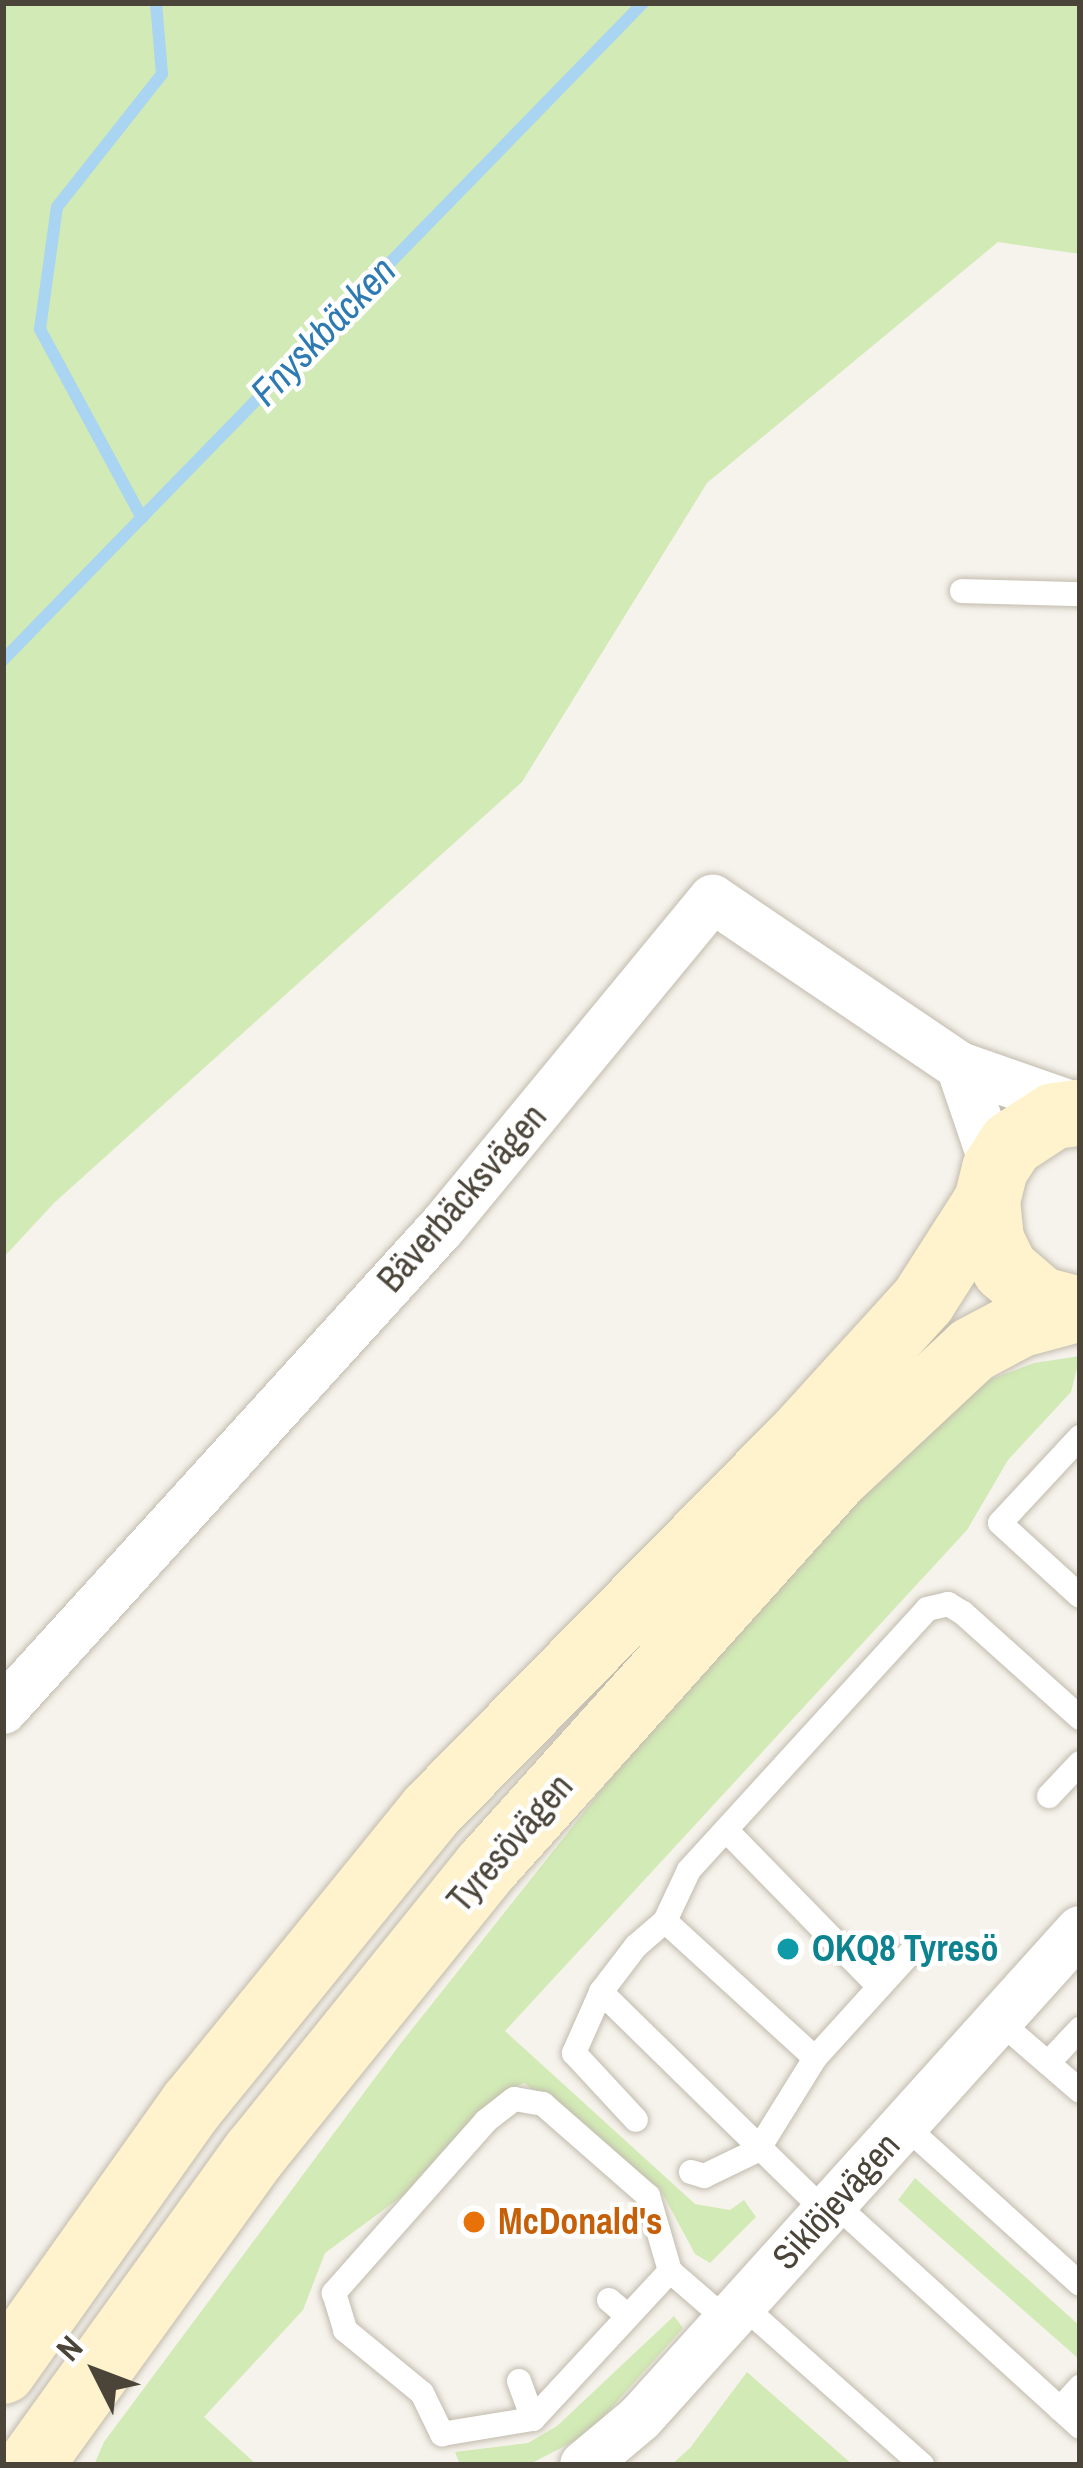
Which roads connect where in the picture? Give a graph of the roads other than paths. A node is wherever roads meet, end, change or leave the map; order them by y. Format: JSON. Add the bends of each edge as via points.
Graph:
{"nodes":[{"id":1,"x":962,"y":591,"type":"dead end"},
{"id":2,"x":1080,"y":594,"type":"edge"},
{"id":3,"x":959,"y":1066,"type":"junction"},
{"id":4,"x":1080,"y":1110,"type":"edge"},
{"id":5,"x":991,"y":1185,"type":"junction"},
{"id":6,"x":1077,"y":1310,"type":"edge"},
{"id":7,"x":1080,"y":1437,"type":"edge"},
{"id":8,"x":1080,"y":1596,"type":"edge"},
{"id":9,"x":3,"y":1710,"type":"edge"},
{"id":10,"x":1080,"y":1718,"type":"edge"},
{"id":11,"x":1080,"y":1763,"type":"edge"},
{"id":12,"x":1049,"y":1796,"type":"dead end"},
{"id":13,"x":726,"y":1830,"type":"junction"},
{"id":14,"x":665,"y":1921,"type":"junction"},
{"id":15,"x":1080,"y":1930,"type":"edge"},
{"id":16,"x":913,"y":1950,"type":"dead end"},
{"id":17,"x":879,"y":1987,"type":"junction"},
{"id":18,"x":601,"y":1993,"type":"junction"},
{"id":19,"x":998,"y":2020,"type":"junction"},
{"id":20,"x":1080,"y":2030,"type":"edge"},
{"id":21,"x":815,"y":2058,"type":"junction"},
{"id":22,"x":1048,"y":2062,"type":"junction"},
{"id":23,"x":1080,"y":2091,"type":"edge"},
{"id":24,"x":636,"y":2120,"type":"dead end"},
{"id":25,"x":904,"y":2126,"type":"junction"},
{"id":26,"x":758,"y":2150,"type":"junction"},
{"id":27,"x":691,"y":2172,"type":"dead end"},
{"id":28,"x":830,"y":2208,"type":"junction"},
{"id":29,"x":670,"y":2271,"type":"junction"},
{"id":30,"x":1080,"y":2284,"type":"edge"},
{"id":31,"x":735,"y":2313,"type":"junction"},
{"id":32,"x":3,"y":2372,"type":"edge"},
{"id":33,"x":519,"y":2381,"type":"dead end"},
{"id":34,"x":1080,"y":2386,"type":"edge"},
{"id":35,"x":1060,"y":2409,"type":"junction"},
{"id":36,"x":533,"y":2420,"type":"junction"},
{"id":37,"x":1080,"y":2427,"type":"edge"},
{"id":38,"x":30,"y":2465,"type":"edge"},
{"id":39,"x":584,"y":2465,"type":"edge"},
{"id":40,"x":922,"y":2465,"type":"edge"}],
"edges":[{"from":1,"to":2,"type":"lane"},
{"from":3,"to":4,"type":"street","name":"Bäverbäcksvägen"},
{"from":3,"to":5,"type":"street"},
{"from":3,"to":9,"type":"street","name":"Bäverbäcksvägen","via":[[712,899],[443,1226]]},
{"from":4,"to":5,"type":"main road","name":"Tyresövägen","via":[[1026,1131]]},
{"from":5,"to":6,"type":"main road","name":"Tyresövägen","via":[[991,1240],[1005,1269],[1041,1300]]},
{"from":5,"to":32,"type":"main road","name":"Tyresövägen","via":[[923,1301],[430,1810],[194,2104]]},
{"from":6,"to":38,"type":"main road","name":"Tyresövägen","via":[[1022,1324],[972,1350],[836,1477],[472,1884],[256,2152]]},
{"from":7,"to":8,"type":"lane","via":[[1000,1523]]},
{"from":10,"to":13,"type":"lane","via":[[963,1613],[948,1604],[927,1609]]},
{"from":11,"to":12,"type":"lane"},
{"from":13,"to":14,"type":"lane","via":[[689,1870]]},
{"from":13,"to":17,"type":"lane"},
{"from":14,"to":18,"type":"lane"},
{"from":14,"to":21,"type":"lane"},
{"from":15,"to":19,"type":"street","name":"Siklöjevägen"},
{"from":16,"to":17,"type":"lane"},
{"from":17,"to":21,"type":"lane"},
{"from":18,"to":24,"type":"lane","via":[[574,2054]]},
{"from":18,"to":26,"type":"lane"},
{"from":19,"to":22,"type":"lane"},
{"from":19,"to":25,"type":"street","name":"Siklöjevägen"},
{"from":20,"to":22,"type":"lane"},
{"from":21,"to":26,"type":"lane"},
{"from":22,"to":23,"type":"lane"},
{"from":25,"to":28,"type":"street","name":"Siklöjevägen"},
{"from":25,"to":30,"type":"lane"},
{"from":26,"to":27,"type":"lane","via":[[704,2176]]},
{"from":26,"to":28,"type":"lane"},
{"from":28,"to":31,"type":"street","name":"Siklöjevägen"},
{"from":28,"to":35,"type":"lane"},
{"from":29,"to":31,"type":"lane"},
{"from":29,"to":36,"type":"lane","via":[[619,2308]]},
{"from":29,"to":36,"type":"lane","via":[[648,2196],[543,2104],[514,2099],[486,2121],[334,2294],[345,2330],[422,2393],[442,2434]]},
{"from":31,"to":39,"type":"street","name":"Siklöjevägen","via":[[640,2418]]},
{"from":31,"to":40,"type":"lane"},
{"from":33,"to":36,"type":"lane"},
{"from":34,"to":35,"type":"lane"},
{"from":35,"to":37,"type":"lane"}]}
